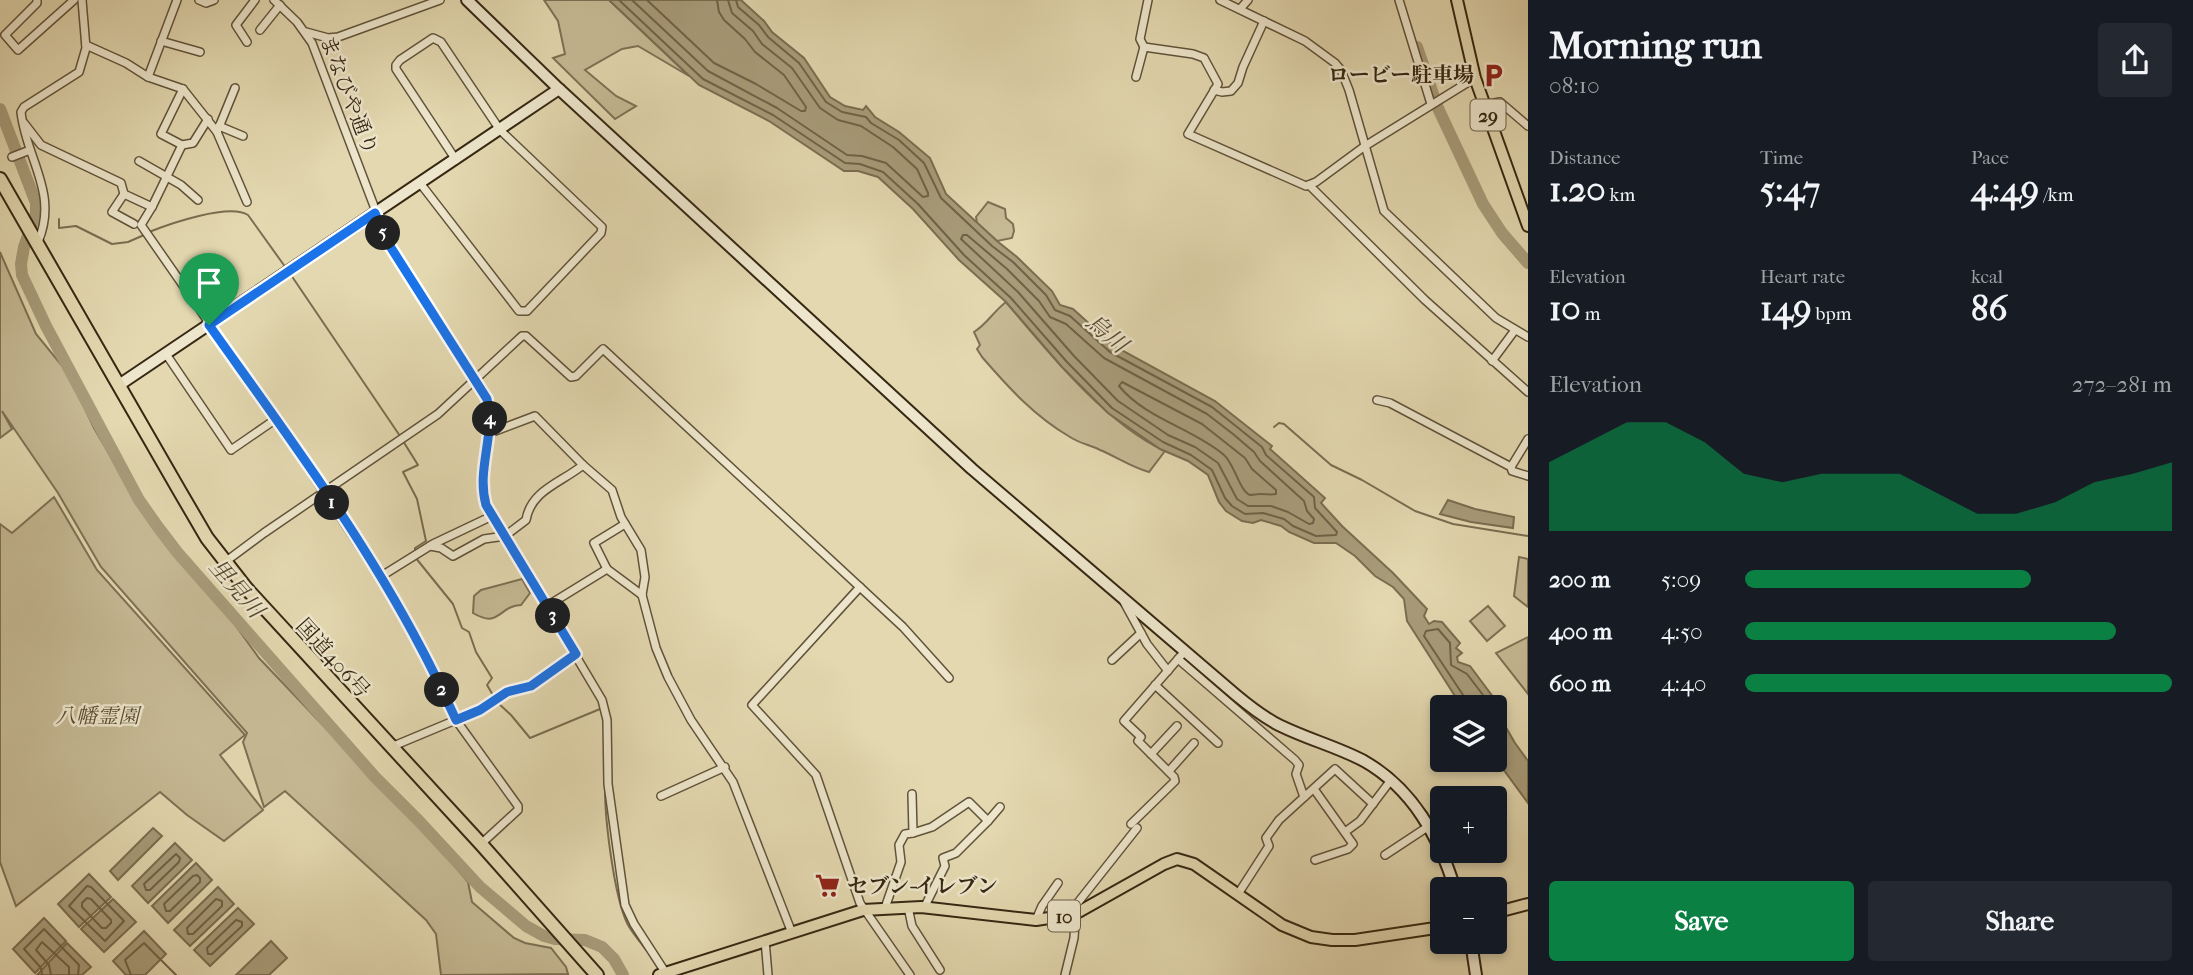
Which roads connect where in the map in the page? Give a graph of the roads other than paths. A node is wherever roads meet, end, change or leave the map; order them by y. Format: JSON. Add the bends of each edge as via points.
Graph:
{"nodes":[{"id":1,"x":37,"y":0,"type":"edge"},
{"id":2,"x":74,"y":0,"type":"edge"},
{"id":3,"x":82,"y":0,"type":"edge"},
{"id":4,"x":177,"y":0,"type":"edge"},
{"id":5,"x":199,"y":0,"type":"edge"},
{"id":6,"x":214,"y":0,"type":"edge"},
{"id":7,"x":255,"y":0,"type":"edge"},
{"id":8,"x":440,"y":0,"type":"edge"},
{"id":9,"x":467,"y":0,"type":"edge"},
{"id":10,"x":1148,"y":0,"type":"edge"},
{"id":11,"x":1220,"y":0,"type":"edge"},
{"id":12,"x":1248,"y":0,"type":"edge"},
{"id":13,"x":1399,"y":0,"type":"edge"},
{"id":14,"x":1457,"y":0,"type":"edge"},
{"id":15,"x":277,"y":3,"type":"edge"},
{"id":16,"x":1240,"y":9,"type":"junction"},
{"id":17,"x":1264,"y":21,"type":"junction"},
{"id":18,"x":260,"y":30,"type":"dead end"},
{"id":19,"x":306,"y":32,"type":"junction"},
{"id":20,"x":161,"y":41,"type":"junction"},
{"id":21,"x":247,"y":43,"type":"dead end"},
{"id":22,"x":86,"y":45,"type":"junction"},
{"id":23,"x":1144,"y":47,"type":"junction"},
{"id":24,"x":200,"y":52,"type":"dead end"},
{"id":25,"x":148,"y":77,"type":"junction"},
{"id":26,"x":1136,"y":77,"type":"dead end"},
{"id":27,"x":1475,"y":78,"type":"junction"},
{"id":28,"x":234,"y":88,"type":"dead end"},
{"id":29,"x":183,"y":89,"type":"junction"},
{"id":30,"x":559,"y":89,"type":"junction"},
{"id":31,"x":1214,"y":90,"type":"junction"},
{"id":32,"x":1434,"y":101,"type":"junction"},
{"id":33,"x":1484,"y":105,"type":"junction"},
{"id":34,"x":208,"y":119,"type":"junction"},
{"id":35,"x":24,"y":122,"type":"junction"},
{"id":36,"x":1528,"y":126,"type":"edge"},
{"id":37,"x":218,"y":129,"type":"junction"},
{"id":38,"x":500,"y":130,"type":"junction"},
{"id":39,"x":243,"y":136,"type":"dead end"},
{"id":40,"x":182,"y":145,"type":"junction"},
{"id":41,"x":1365,"y":146,"type":"junction"},
{"id":42,"x":29,"y":150,"type":"junction"},
{"id":43,"x":13,"y":156,"type":"dead end"},
{"id":44,"x":456,"y":160,"type":"junction"},
{"id":45,"x":139,"y":162,"type":"dead end"},
{"id":46,"x":166,"y":176,"type":"junction"},
{"id":47,"x":0,"y":179,"type":"edge"},
{"id":48,"x":420,"y":183,"type":"junction"},
{"id":49,"x":1309,"y":185,"type":"junction"},
{"id":50,"x":124,"y":194,"type":"junction"},
{"id":51,"x":198,"y":200,"type":"dead end"},
{"id":52,"x":247,"y":202,"type":"dead end"},
{"id":53,"x":152,"y":207,"type":"junction"},
{"id":54,"x":375,"y":213,"type":"junction"},
{"id":55,"x":134,"y":225,"type":"dead end"},
{"id":56,"x":1528,"y":226,"type":"edge"},
{"id":57,"x":36,"y":240,"type":"junction"},
{"id":58,"x":209,"y":325,"type":"junction"},
{"id":59,"x":1515,"y":330,"type":"junction"},
{"id":60,"x":1528,"y":337,"type":"edge"},
{"id":61,"x":166,"y":354,"type":"junction"},
{"id":62,"x":1492,"y":362,"type":"junction"},
{"id":63,"x":475,"y":380,"type":"junction"},
{"id":64,"x":119,"y":385,"type":"junction"},
{"id":65,"x":1528,"y":392,"type":"edge"},
{"id":66,"x":1377,"y":400,"type":"dead end"},
{"id":67,"x":276,"y":419,"type":"junction"},
{"id":68,"x":490,"y":433,"type":"junction"},
{"id":69,"x":1528,"y":439,"type":"edge"},
{"id":70,"x":583,"y":466,"type":"junction"},
{"id":71,"x":1511,"y":467,"type":"junction"},
{"id":72,"x":1528,"y":476,"type":"edge"},
{"id":73,"x":325,"y":492,"type":"junction"},
{"id":74,"x":492,"y":516,"type":"junction"},
{"id":75,"x":625,"y":524,"type":"junction"},
{"id":76,"x":505,"y":536,"type":"junction"},
{"id":77,"x":430,"y":546,"type":"junction"},
{"id":78,"x":225,"y":562,"type":"junction"},
{"id":79,"x":607,"y":569,"type":"junction"},
{"id":80,"x":380,"y":577,"type":"junction"},
{"id":81,"x":860,"y":587,"type":"junction"},
{"id":82,"x":642,"y":595,"type":"junction"},
{"id":83,"x":1120,"y":595,"type":"junction"},
{"id":84,"x":547,"y":606,"type":"junction"},
{"id":85,"x":1141,"y":633,"type":"junction"},
{"id":86,"x":576,"y":654,"type":"junction"},
{"id":87,"x":1182,"y":655,"type":"junction"},
{"id":88,"x":1112,"y":660,"type":"dead end"},
{"id":89,"x":1168,"y":671,"type":"junction"},
{"id":90,"x":949,"y":678,"type":"dead end"},
{"id":91,"x":1155,"y":685,"type":"junction"},
{"id":92,"x":456,"y":720,"type":"junction"},
{"id":93,"x":1177,"y":726,"type":"dead end"},
{"id":94,"x":1194,"y":743,"type":"dead end"},
{"id":95,"x":1218,"y":743,"type":"dead end"},
{"id":96,"x":390,"y":747,"type":"junction"},
{"id":97,"x":1151,"y":754,"type":"junction"},
{"id":98,"x":725,"y":767,"type":"junction"},
{"id":99,"x":1169,"y":771,"type":"junction"},
{"id":100,"x":1391,"y":780,"type":"junction"},
{"id":101,"x":1314,"y":789,"type":"junction"},
{"id":102,"x":912,"y":794,"type":"dead end"},
{"id":103,"x":660,"y":796,"type":"dead end"},
{"id":104,"x":1304,"y":797,"type":"junction"},
{"id":105,"x":1373,"y":804,"type":"junction"},
{"id":106,"x":1000,"y":807,"type":"dead end"},
{"id":107,"x":988,"y":821,"type":"junction"},
{"id":108,"x":1429,"y":826,"type":"junction"},
{"id":109,"x":1345,"y":832,"type":"junction"},
{"id":110,"x":913,"y":833,"type":"junction"},
{"id":111,"x":481,"y":844,"type":"junction"},
{"id":112,"x":1384,"y":855,"type":"dead end"},
{"id":113,"x":1315,"y":860,"type":"dead end"},
{"id":114,"x":1451,"y":877,"type":"edge"},
{"id":115,"x":1058,"y":883,"type":"dead end"},
{"id":116,"x":1238,"y":894,"type":"junction"},
{"id":117,"x":1528,"y":904,"type":"edge"},
{"id":118,"x":908,"y":907,"type":"junction"},
{"id":119,"x":884,"y":908,"type":"junction"},
{"id":120,"x":924,"y":908,"type":"junction"},
{"id":121,"x":1507,"y":910,"type":"edge"},
{"id":122,"x":863,"y":911,"type":"junction"},
{"id":123,"x":1075,"y":914,"type":"junction"},
{"id":124,"x":1036,"y":920,"type":"junction"},
{"id":125,"x":1430,"y":929,"type":"edge"},
{"id":126,"x":792,"y":933,"type":"junction"},
{"id":127,"x":765,"y":940,"type":"junction"},
{"id":128,"x":1473,"y":954,"type":"edge"},
{"id":129,"x":940,"y":970,"type":"dead end"},
{"id":130,"x":664,"y":974,"type":"edge"},
{"id":131,"x":597,"y":975,"type":"edge"},
{"id":132,"x":768,"y":975,"type":"edge"},
{"id":133,"x":910,"y":975,"type":"edge"},
{"id":134,"x":1065,"y":975,"type":"edge"},
{"id":135,"x":1476,"y":975,"type":"edge"}],
"edges":[{"from":1,"to":2,"type":"street","via":[[5,35],[18,50]]},
{"from":3,"to":22,"type":"street"},
{"from":4,"to":20,"type":"street"},
{"from":5,"to":6,"type":"street"},
{"from":7,"to":21,"type":"street","via":[[236,25]]},
{"from":8,"to":19,"type":"street","via":[[338,37]]},
{"from":9,"to":30,"type":"street"},
{"from":10,"to":23,"type":"street","via":[[1140,39]]},
{"from":11,"to":16,"type":"street"},
{"from":12,"to":16,"type":"street"},
{"from":13,"to":32,"type":"street"},
{"from":14,"to":27,"type":"main road","number":"29"},
{"from":15,"to":18,"type":"street"},
{"from":15,"to":19,"type":"street","name":"まなびや通り"},
{"from":16,"to":17,"type":"street"},
{"from":17,"to":31,"type":"street","via":[[1238,83],[1231,91]]},
{"from":17,"to":41,"type":"street","via":[[1305,41],[1341,70]]},
{"from":19,"to":54,"type":"street","name":"まなびや通り"},
{"from":20,"to":24,"type":"street"},
{"from":20,"to":25,"type":"street"},
{"from":22,"to":25,"type":"street"},
{"from":22,"to":35,"type":"street","via":[[79,72],[24,107]]},
{"from":23,"to":26,"type":"street"},
{"from":23,"to":31,"type":"street","via":[[1204,58],[1218,84]]},
{"from":25,"to":29,"type":"street"},
{"from":27,"to":32,"type":"street"},
{"from":27,"to":33,"type":"main road","number":"29"},
{"from":28,"to":37,"type":"street"},
{"from":29,"to":34,"type":"street"},
{"from":29,"to":40,"type":"street","via":[[161,134]]},
{"from":30,"to":38,"type":"street"},
{"from":30,"to":83,"type":"street","via":[[972,469]]},
{"from":31,"to":49,"type":"street","via":[[1188,134]]},
{"from":32,"to":41,"type":"street"},
{"from":33,"to":36,"type":"street","via":[[1500,102]]},
{"from":33,"to":56,"type":"main road","number":"29"},
{"from":34,"to":37,"type":"street"},
{"from":34,"to":40,"type":"street","via":[[193,143]]},
{"from":35,"to":42,"type":"street"},
{"from":35,"to":50,"type":"street","via":[[41,145],[121,183]]},
{"from":37,"to":39,"type":"street"},
{"from":37,"to":52,"type":"street"},
{"from":38,"to":44,"type":"street"},
{"from":38,"to":44,"type":"street","via":[[438,39],[400,60],[398,73]]},
{"from":38,"to":48,"type":"street","via":[[602,227],[527,311],[519,311]]},
{"from":40,"to":46,"type":"street"},
{"from":41,"to":49,"type":"street"},
{"from":41,"to":59,"type":"street","via":[[1384,211],[1496,318]]},
{"from":42,"to":43,"type":"street"},
{"from":42,"to":57,"type":"street","via":[[45,197],[44,220]]},
{"from":44,"to":48,"type":"street"},
{"from":45,"to":46,"type":"street"},
{"from":46,"to":51,"type":"street"},
{"from":46,"to":53,"type":"street"},
{"from":47,"to":57,"type":"highway","name":"国道406号"},
{"from":48,"to":54,"type":"street"},
{"from":49,"to":62,"type":"street"},
{"from":50,"to":53,"type":"street"},
{"from":50,"to":55,"type":"street","via":[[112,212]]},
{"from":53,"to":58,"type":"street","via":[[141,225]]},
{"from":54,"to":58,"type":"street"},
{"from":54,"to":63,"type":"street","name":"まなびや通り","via":[[388,243]]},
{"from":57,"to":64,"type":"highway","name":"国道406号"},
{"from":58,"to":61,"type":"street"},
{"from":58,"to":67,"type":"street"},
{"from":59,"to":60,"type":"street"},
{"from":59,"to":62,"type":"street"},
{"from":61,"to":64,"type":"street"},
{"from":61,"to":67,"type":"street","via":[[231,450]]},
{"from":62,"to":65,"type":"street"},
{"from":63,"to":68,"type":"street","name":"まなびや通り","via":[[487,399]]},
{"from":63,"to":73,"type":"street","via":[[438,414]]},
{"from":63,"to":81,"type":"street","via":[[522,336],[571,377],[603,349]]},
{"from":64,"to":78,"type":"highway","name":"国道406号"},
{"from":66,"to":71,"type":"street"},
{"from":67,"to":73,"type":"street"},
{"from":68,"to":70,"type":"street","via":[[535,416]]},
{"from":68,"to":74,"type":"street","name":"まなびや通り","via":[[482,482]]},
{"from":69,"to":71,"type":"street"},
{"from":70,"to":75,"type":"street","via":[[612,490]]},
{"from":70,"to":76,"type":"street","via":[[546,488],[528,507],[526,520]]},
{"from":71,"to":72,"type":"street"},
{"from":73,"to":78,"type":"street"},
{"from":73,"to":80,"type":"street"},
{"from":74,"to":76,"type":"street","name":"まなびや通り"},
{"from":74,"to":77,"type":"street"},
{"from":75,"to":79,"type":"street","via":[[594,543]]},
{"from":75,"to":82,"type":"street","via":[[644,561]]},
{"from":76,"to":77,"type":"street","via":[[484,539],[453,556]]},
{"from":76,"to":84,"type":"street","name":"まなびや通り"},
{"from":77,"to":80,"type":"street"},
{"from":78,"to":96,"type":"highway","name":"国道406号"},
{"from":79,"to":82,"type":"street"},
{"from":79,"to":84,"type":"street"},
{"from":80,"to":92,"type":"street"},
{"from":81,"to":90,"type":"street"},
{"from":81,"to":122,"type":"street","via":[[752,705],[816,775]]},
{"from":82,"to":98,"type":"street","via":[[668,677],[691,720]]},
{"from":83,"to":85,"type":"street"},
{"from":83,"to":87,"type":"street"},
{"from":84,"to":86,"type":"street","name":"まなびや通り"},
{"from":85,"to":88,"type":"street"},
{"from":85,"to":89,"type":"street"},
{"from":86,"to":92,"type":"street","via":[[531,686],[507,692]]},
{"from":86,"to":130,"type":"street","name":"まなびや通り","via":[[602,700],[607,719],[608,784],[625,905]]},
{"from":87,"to":89,"type":"street"},
{"from":87,"to":100,"type":"street","via":[[1275,723],[1363,761]]},
{"from":87,"to":104,"type":"street","via":[[1295,760]]},
{"from":89,"to":91,"type":"street"},
{"from":91,"to":95,"type":"street"},
{"from":91,"to":97,"type":"street","via":[[1124,721]]},
{"from":92,"to":96,"type":"street"},
{"from":92,"to":111,"type":"street","via":[[519,808]]},
{"from":93,"to":97,"type":"street"},
{"from":94,"to":99,"type":"street"},
{"from":96,"to":111,"type":"highway","name":"国道406号"},
{"from":97,"to":99,"type":"street"},
{"from":98,"to":103,"type":"street"},
{"from":98,"to":126,"type":"street"},
{"from":99,"to":123,"type":"street","via":[[1175,780],[1134,826],[1076,905]]},
{"from":100,"to":105,"type":"street"},
{"from":100,"to":108,"type":"street"},
{"from":101,"to":104,"type":"street"},
{"from":101,"to":105,"type":"street","via":[[1335,769]]},
{"from":101,"to":109,"type":"street"},
{"from":102,"to":110,"type":"street"},
{"from":104,"to":116,"type":"street","via":[[1266,838],[1269,846]]},
{"from":105,"to":109,"type":"street"},
{"from":106,"to":107,"type":"street"},
{"from":107,"to":110,"type":"street","via":[[969,802],[932,827]]},
{"from":107,"to":120,"type":"street","via":[[956,853],[943,858],[945,866]]},
{"from":108,"to":112,"type":"street"},
{"from":108,"to":114,"type":"street"},
{"from":109,"to":113,"type":"street","via":[[1353,844],[1348,849]]},
{"from":110,"to":119,"type":"street","via":[[905,834],[899,845],[901,862]]},
{"from":111,"to":131,"type":"highway","name":"国道406号"},
{"from":115,"to":124,"type":"street"},
{"from":116,"to":123,"type":"main road","number":"10","via":[[1194,864],[1177,859]]},
{"from":116,"to":125,"type":"main road","number":"10","via":[[1282,925],[1322,939],[1355,940]]},
{"from":117,"to":121,"type":"main road"},
{"from":118,"to":119,"type":"main road","number":"10"},
{"from":118,"to":120,"type":"main road","number":"10"},
{"from":118,"to":129,"type":"street","via":[[912,926]]},
{"from":119,"to":122,"type":"main road","number":"10"},
{"from":120,"to":124,"type":"main road","number":"10"},
{"from":122,"to":126,"type":"main road","number":"10"},
{"from":122,"to":133,"type":"street"},
{"from":123,"to":124,"type":"main road","number":"10"},
{"from":123,"to":134,"type":"street"},
{"from":126,"to":127,"type":"main road","number":"10"},
{"from":127,"to":130,"type":"main road","number":"10"},
{"from":127,"to":132,"type":"street"},
{"from":128,"to":135,"type":"street"}]}
